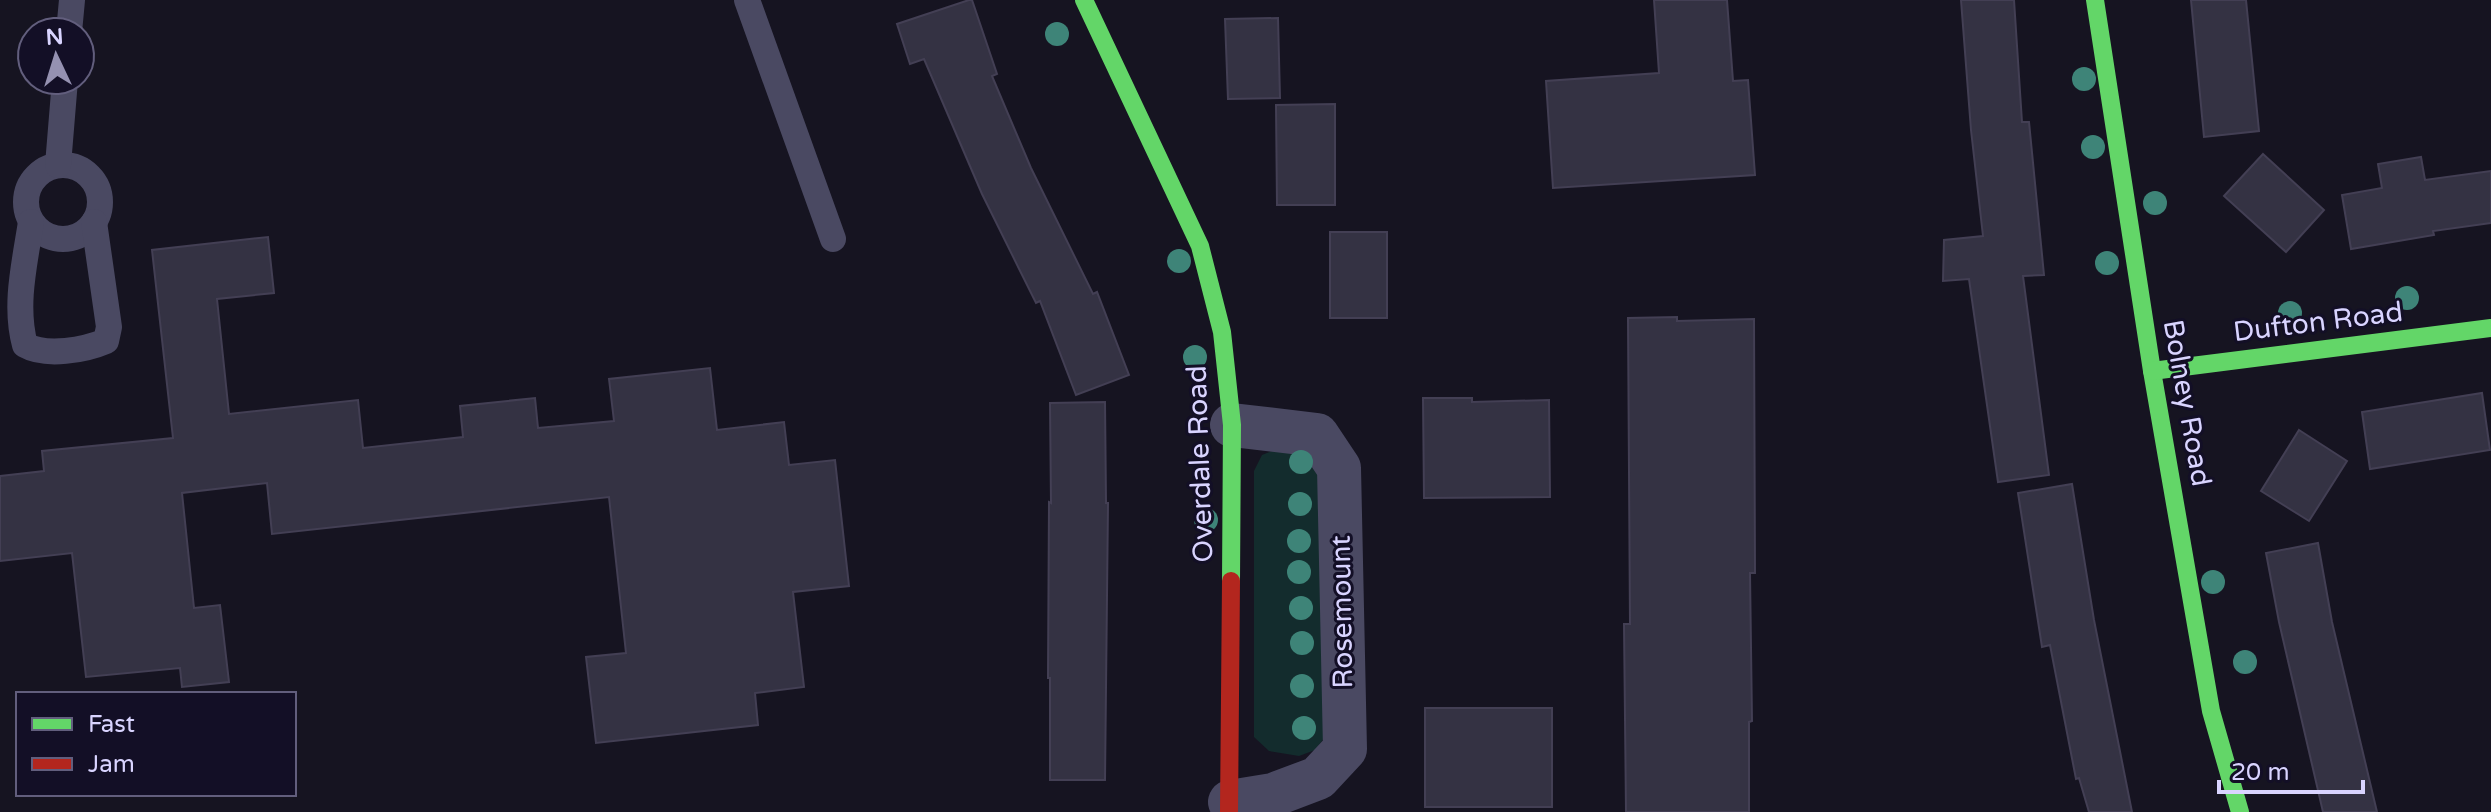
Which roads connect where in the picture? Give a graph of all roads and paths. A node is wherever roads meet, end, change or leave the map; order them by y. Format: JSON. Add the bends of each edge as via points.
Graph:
{"nodes":[{"id":1,"x":747,"y":0,"type":"edge"},
{"id":2,"x":1084,"y":0,"type":"edge"},
{"id":3,"x":2095,"y":0,"type":"edge"},
{"id":4,"x":64,"y":96,"type":"edge"},
{"id":5,"x":58,"y":165,"type":"junction"},
{"id":6,"x":31,"y":222,"type":"junction"},
{"id":7,"x":94,"y":222,"type":"junction"},
{"id":8,"x":833,"y":239,"type":"dead end"},
{"id":9,"x":2491,"y":328,"type":"edge"},
{"id":10,"x":2152,"y":371,"type":"junction"},
{"id":11,"x":1232,"y":425,"type":"junction"},
{"id":12,"x":1230,"y":807,"type":"edge"},
{"id":13,"x":2240,"y":812,"type":"edge"}],
"edges":[{"from":1,"to":8,"type":"lane"},
{"from":2,"to":11,"type":"street","name":"Overdale Road","via":[[1200,246],[1222,332]]},
{"from":3,"to":10,"type":"street","name":"Bolney Road"},
{"from":4,"to":5,"type":"lane"},
{"from":5,"to":6,"type":"lane","via":[[46,168],[29,186],[25,198]]},
{"from":5,"to":7,"type":"lane","via":[[70,165],[91,177],[100,211]]},
{"from":6,"to":7,"type":"lane","via":[[51,238],[63,239],[87,231]]},
{"from":6,"to":7,"type":"lane","via":[[20,326],[25,345],[62,351],[106,341],[109,327]]},
{"from":9,"to":10,"type":"street","name":"Dufton Road"},
{"from":10,"to":13,"type":"street","name":"Bolney Road","via":[[2211,711]]},
{"from":11,"to":12,"type":"street","name":"Overdale Road"},
{"from":11,"to":12,"type":"street","name":"Rosemount","via":[[1317,435],[1339,468],[1345,749],[1318,778]]}]}
